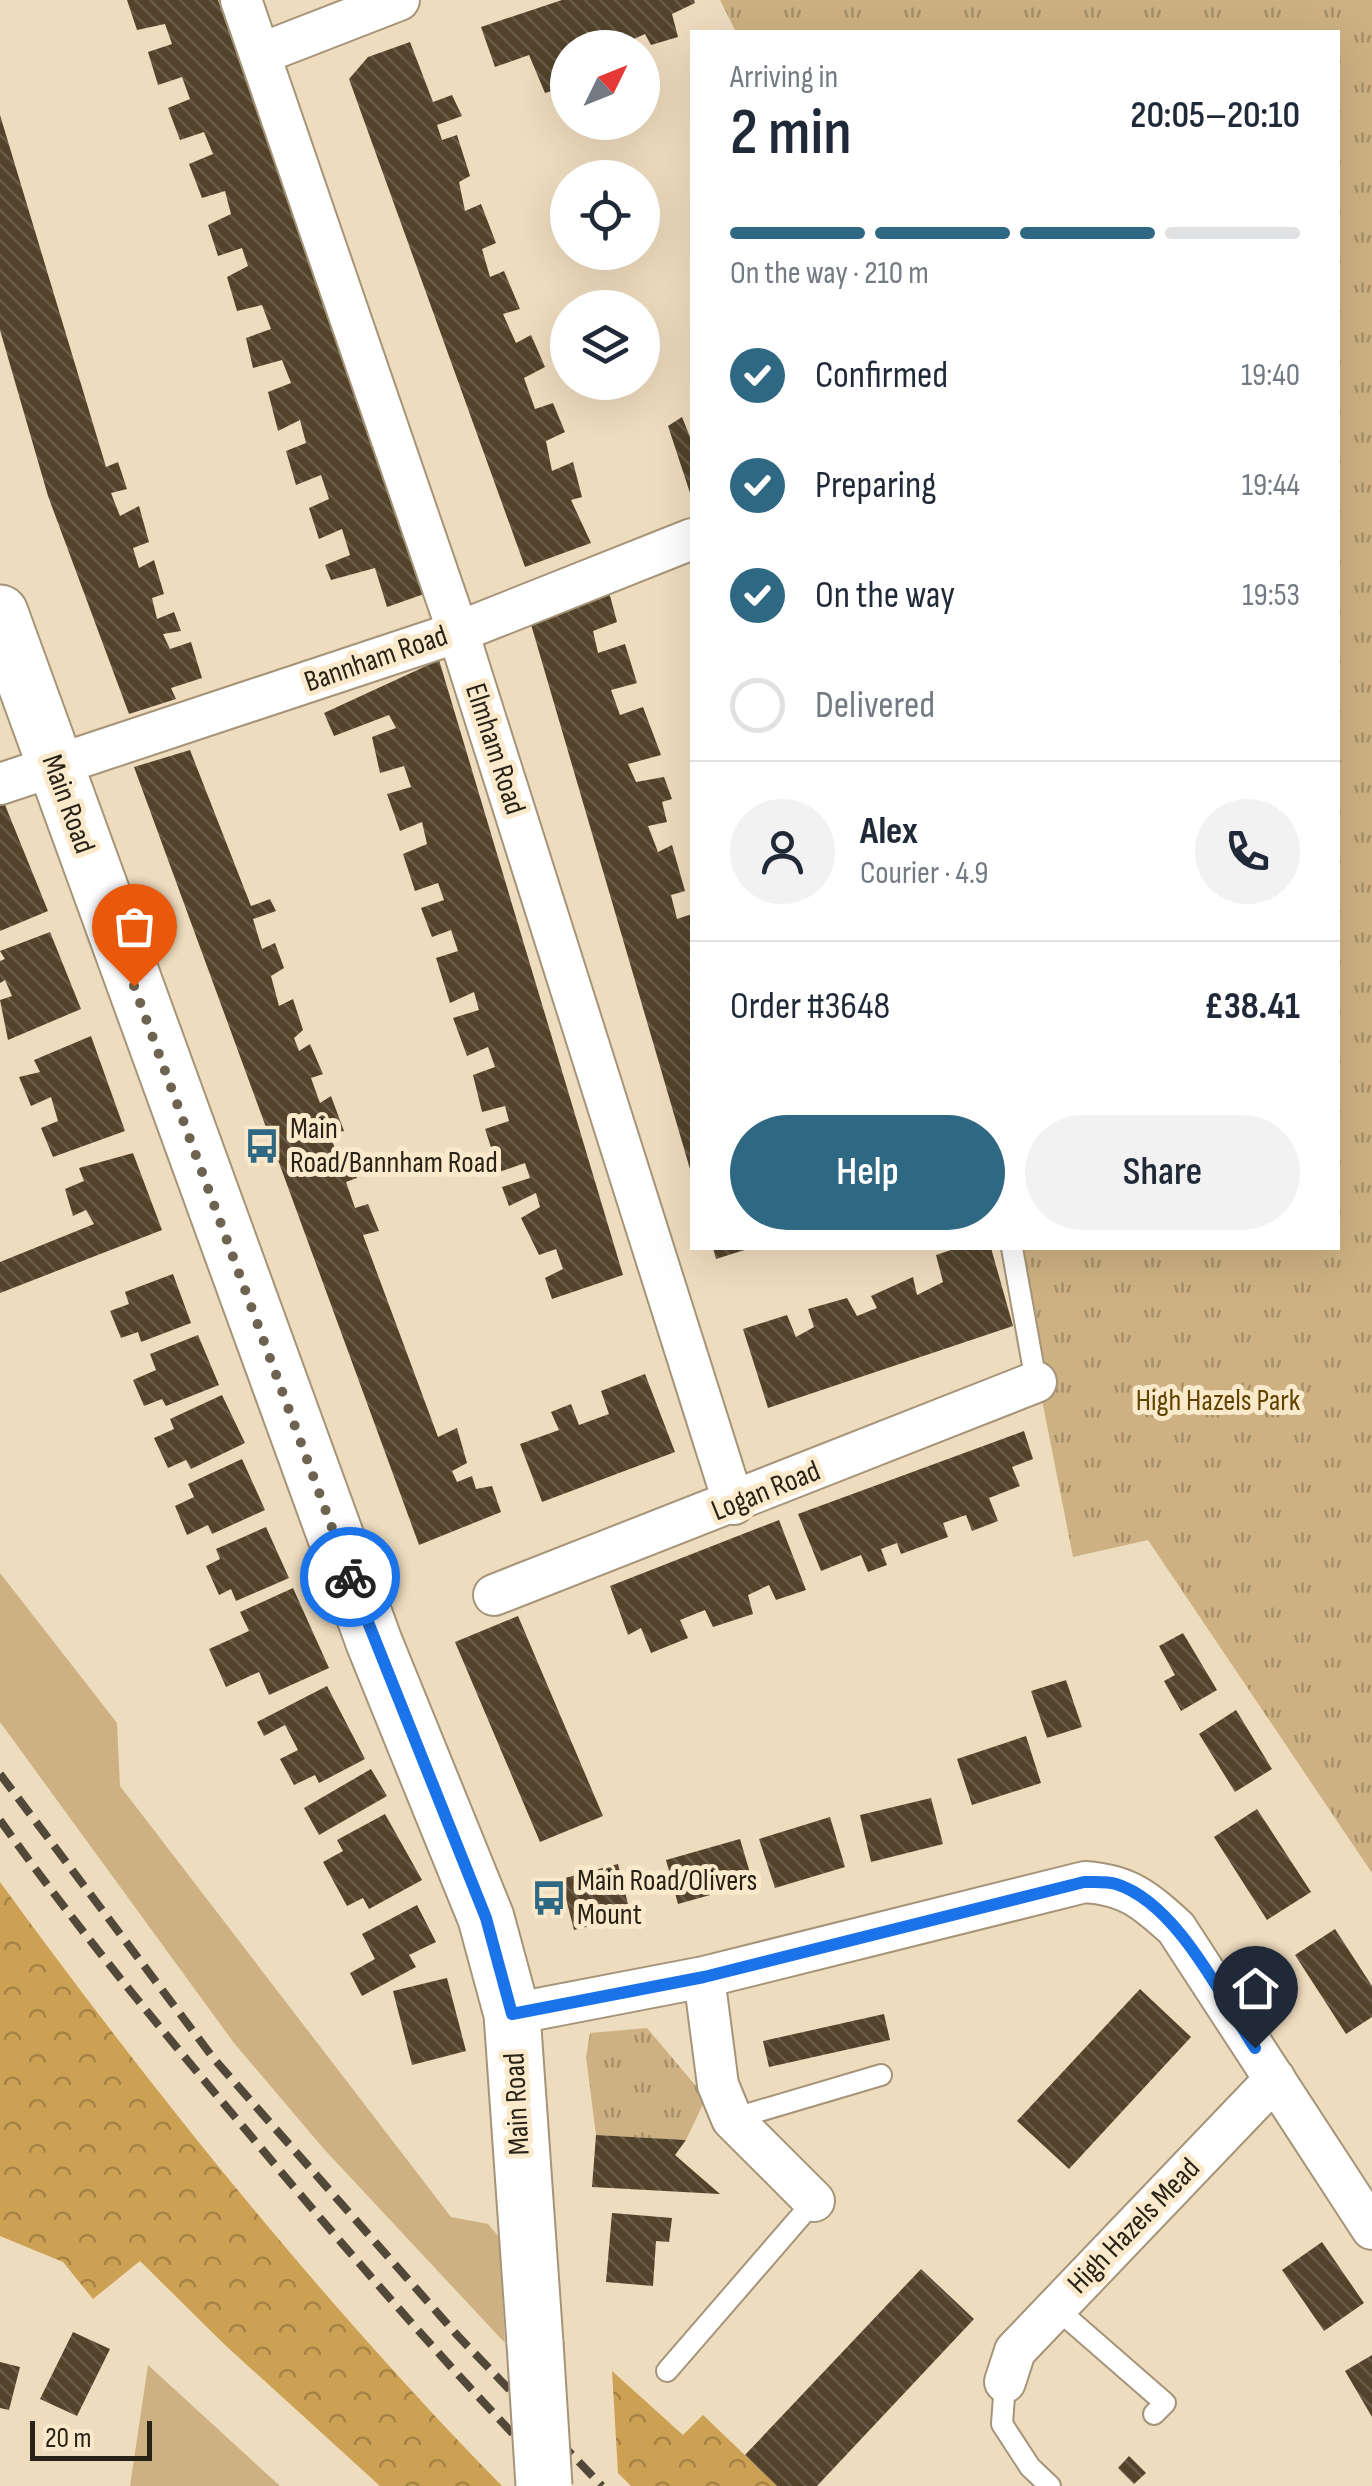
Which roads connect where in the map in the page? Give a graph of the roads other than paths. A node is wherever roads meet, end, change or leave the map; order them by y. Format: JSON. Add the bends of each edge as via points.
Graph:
{"nodes":[{"id":1,"x":241,"y":0,"type":"edge"},
{"id":2,"x":400,"y":0,"type":"edge"},
{"id":3,"x":260,"y":54,"type":"junction"},
{"id":4,"x":690,"y":540,"type":"edge"},
{"id":5,"x":0,"y":613,"type":"edge"},
{"id":6,"x":458,"y":632,"type":"junction"},
{"id":7,"x":54,"y":767,"type":"junction"},
{"id":8,"x":0,"y":784,"type":"edge"},
{"id":9,"x":1012,"y":1250,"type":"edge"},
{"id":10,"x":1036,"y":1382,"type":"joint"},
{"id":11,"x":734,"y":1504,"type":"junction"},
{"id":12,"x":494,"y":1595,"type":"dead end"},
{"id":13,"x":704,"y":1977,"type":"junction"},
{"id":14,"x":512,"y":2014,"type":"junction"},
{"id":15,"x":880,"y":2075,"type":"dead end"},
{"id":16,"x":1275,"y":2079,"type":"junction"},
{"id":17,"x":732,"y":2119,"type":"junction"},
{"id":18,"x":814,"y":2201,"type":"joint"},
{"id":19,"x":1372,"y":2229,"type":"edge"},
{"id":20,"x":1056,"y":2308,"type":"junction"},
{"id":21,"x":668,"y":2371,"type":"dead end"},
{"id":22,"x":1006,"y":2382,"type":"joint"},
{"id":23,"x":1154,"y":2414,"type":"dead end"},
{"id":24,"x":544,"y":2486,"type":"edge"},
{"id":25,"x":1050,"y":2486,"type":"edge"}],
"edges":[{"from":1,"to":3,"type":"street","name":"Elmham Road"},
{"from":2,"to":3,"type":"street"},
{"from":3,"to":6,"type":"street","name":"Elmham Road"},
{"from":4,"to":6,"type":"street","name":"Bannham Road"},
{"from":5,"to":7,"type":"main road","name":"Main Road"},
{"from":6,"to":7,"type":"street","name":"Bannham Road"},
{"from":6,"to":11,"type":"street","name":"Elmham Road"},
{"from":7,"to":8,"type":"street","name":"Bannham Road"},
{"from":7,"to":14,"type":"main road","name":"Main Road","via":[[374,1642],[486,1918]]},
{"from":9,"to":10,"type":"lane"},
{"from":10,"to":11,"type":"street","name":"Logan Road"},
{"from":11,"to":12,"type":"street","name":"Logan Road"},
{"from":13,"to":14,"type":"street"},
{"from":13,"to":16,"type":"street","via":[[1084,1882],[1116,1884],[1176,1928]]},
{"from":13,"to":17,"type":"street","via":[[718,2085]]},
{"from":14,"to":24,"type":"main road","name":"Main Road","bridge":true},
{"from":15,"to":17,"type":"lane"},
{"from":16,"to":19,"type":"street"},
{"from":16,"to":20,"type":"street","name":"High Hazels Mead"},
{"from":17,"to":18,"type":"street"},
{"from":18,"to":21,"type":"lane"},
{"from":20,"to":22,"type":"street","name":"High Hazels Mead","via":[[1015,2352]]},
{"from":20,"to":23,"type":"lane","via":[[1166,2403]]},
{"from":22,"to":25,"type":"lane","via":[[1002,2424]]}]}
